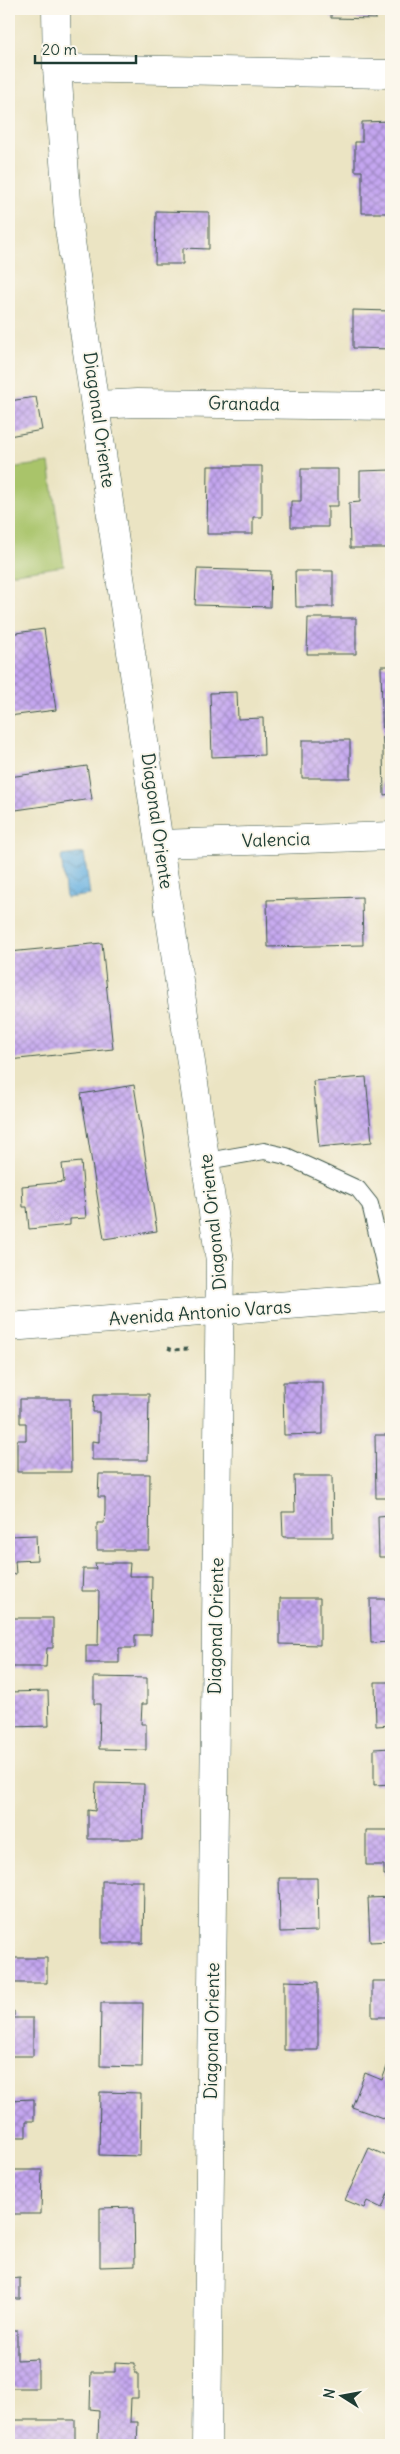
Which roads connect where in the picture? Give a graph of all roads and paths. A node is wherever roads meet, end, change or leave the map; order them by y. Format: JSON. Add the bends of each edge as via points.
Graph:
{"nodes":[{"id":1,"x":56,"y":9,"type":"edge"},
{"id":2,"x":57,"y":68,"type":"junction"},
{"id":3,"x":391,"y":74,"type":"edge"},
{"id":4,"x":97,"y":405,"type":"junction"},
{"id":5,"x":391,"y":406,"type":"edge"},
{"id":6,"x":391,"y":836,"type":"edge"},
{"id":7,"x":160,"y":844,"type":"junction"},
{"id":8,"x":207,"y":1161,"type":"junction"},
{"id":9,"x":391,"y":1293,"type":"edge"},
{"id":10,"x":391,"y":1298,"type":"edge"},
{"id":11,"x":221,"y":1311,"type":"junction"},
{"id":12,"x":9,"y":1327,"type":"edge"},
{"id":13,"x":207,"y":2445,"type":"edge"}],
"edges":[{"from":1,"to":2,"type":"main road","name":"Diagonal Oriente"},
{"from":2,"to":3,"type":"main road"},
{"from":2,"to":4,"type":"main road","name":"Diagonal Oriente","via":[[69,228]]},
{"from":4,"to":5,"type":"main road","name":"Granada"},
{"from":4,"to":7,"type":"main road","name":"Diagonal Oriente"},
{"from":6,"to":7,"type":"main road","name":"Valencia"},
{"from":7,"to":8,"type":"main road","name":"Diagonal Oriente"},
{"from":8,"to":9,"type":"lane","via":[[264,1151],[286,1156],[358,1189],[370,1204]]},
{"from":8,"to":11,"type":"main road","name":"Diagonal Oriente","via":[[219,1244]]},
{"from":10,"to":11,"type":"main road","name":"Avenida Antonio Varas"},
{"from":11,"to":12,"type":"main road","name":"Avenida Antonio Varas"},
{"from":11,"to":13,"type":"main road","name":"Diagonal Oriente"}]}
